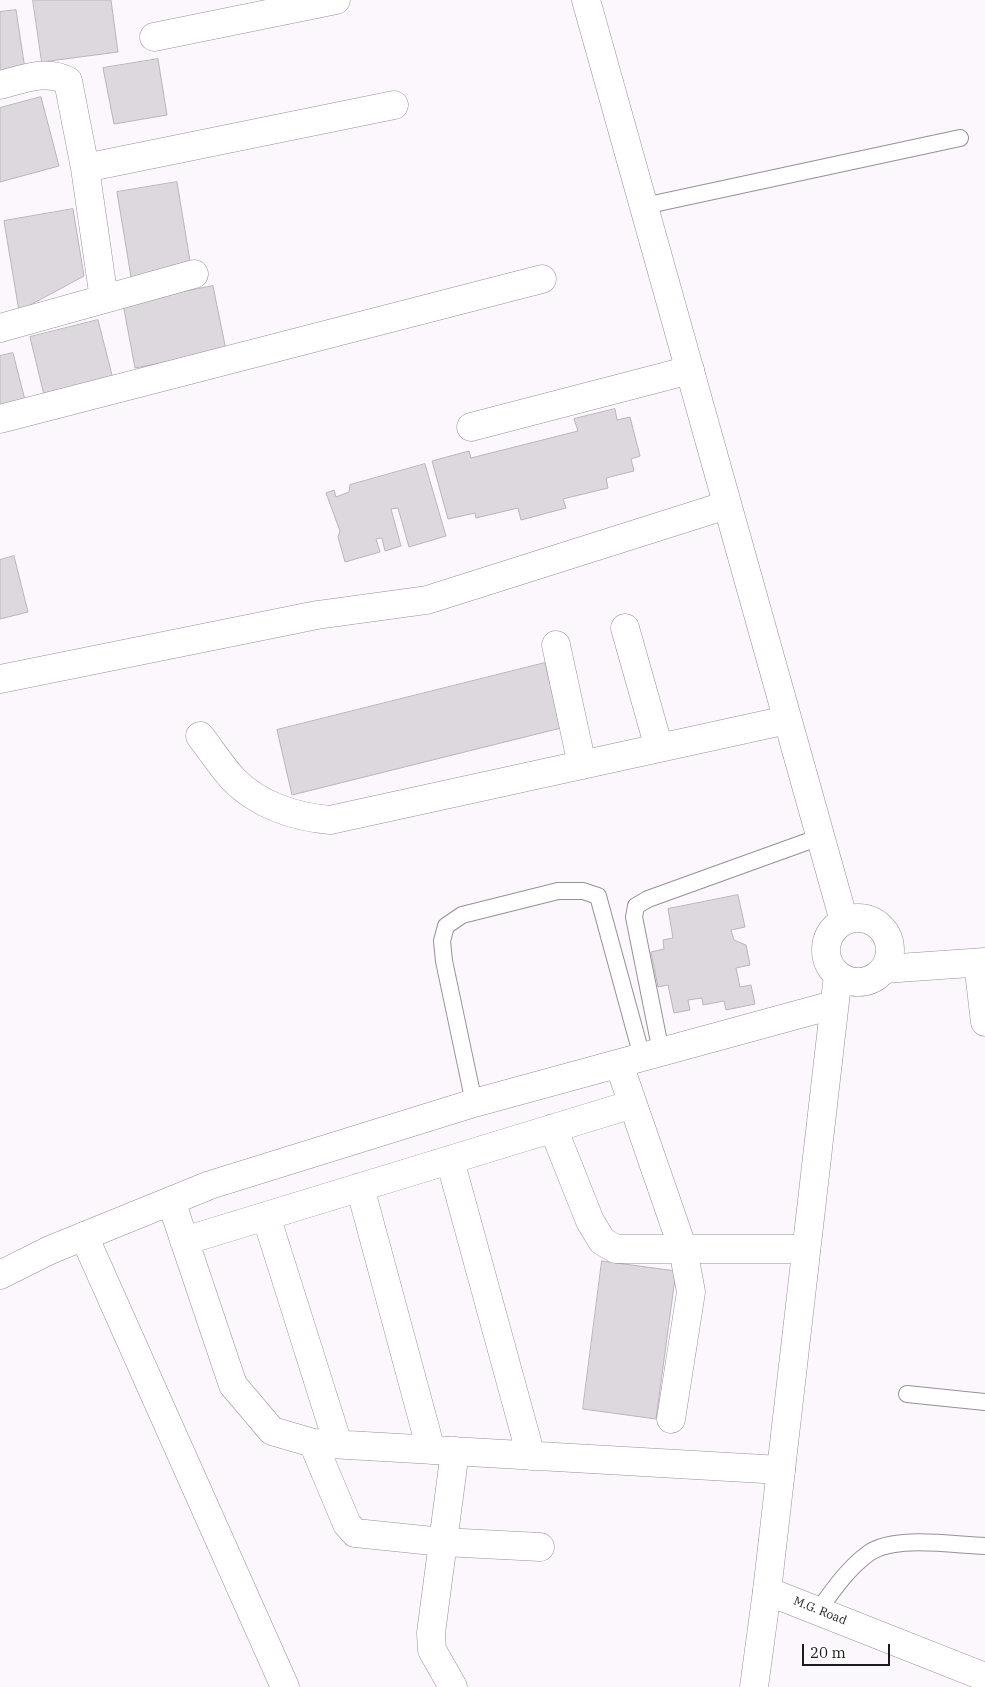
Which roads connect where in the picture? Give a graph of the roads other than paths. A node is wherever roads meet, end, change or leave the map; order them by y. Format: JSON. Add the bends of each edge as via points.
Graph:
{"nodes":[{"id":1,"x":336,"y":0,"type":"edge"},
{"id":2,"x":586,"y":0,"type":"edge"},
{"id":3,"x":275,"y":7,"type":"edge"},
{"id":4,"x":154,"y":37,"type":"dead end"},
{"id":5,"x":0,"y":85,"type":"edge"},
{"id":6,"x":394,"y":105,"type":"dead end"},
{"id":7,"x":960,"y":138,"type":"dead end"},
{"id":8,"x":85,"y":168,"type":"junction"},
{"id":9,"x":644,"y":206,"type":"junction"},
{"id":10,"x":194,"y":274,"type":"dead end"},
{"id":11,"x":542,"y":279,"type":"dead end"},
{"id":12,"x":104,"y":299,"type":"junction"},
{"id":13,"x":0,"y":328,"type":"edge"},
{"id":14,"x":690,"y":370,"type":"junction"},
{"id":15,"x":0,"y":419,"type":"edge"},
{"id":16,"x":471,"y":427,"type":"dead end"},
{"id":17,"x":727,"y":505,"type":"junction"},
{"id":18,"x":625,"y":628,"type":"dead end"},
{"id":19,"x":556,"y":645,"type":"dead end"},
{"id":20,"x":0,"y":679,"type":"edge"},
{"id":21,"x":787,"y":720,"type":"junction"},
{"id":22,"x":200,"y":736,"type":"dead end"},
{"id":23,"x":658,"y":748,"type":"junction"},
{"id":24,"x":582,"y":765,"type":"junction"},
{"id":25,"x":820,"y":837,"type":"junction"},
{"id":26,"x":844,"y":921,"type":"junction"},
{"id":27,"x":981,"y":963,"type":"edge"},
{"id":28,"x":884,"y":969,"type":"junction"},
{"id":29,"x":838,"y":975,"type":"junction"},
{"id":30,"x":833,"y":1004,"type":"junction"},
{"id":31,"x":985,"y":1022,"type":"edge"},
{"id":32,"x":640,"y":1058,"type":"junction"},
{"id":33,"x":474,"y":1103,"type":"junction"},
{"id":34,"x":633,"y":1104,"type":"junction"},
{"id":35,"x":553,"y":1128,"type":"junction"},
{"id":36,"x":450,"y":1160,"type":"junction"},
{"id":37,"x":360,"y":1187,"type":"junction"},
{"id":38,"x":171,"y":1201,"type":"junction"},
{"id":39,"x":266,"y":1216,"type":"junction"},
{"id":40,"x":84,"y":1236,"type":"junction"},
{"id":41,"x":184,"y":1241,"type":"junction"},
{"id":42,"x":683,"y":1249,"type":"junction"},
{"id":43,"x":806,"y":1250,"type":"junction"},
{"id":44,"x":0,"y":1275,"type":"edge"},
{"id":45,"x":908,"y":1394,"type":"dead end"},
{"id":46,"x":985,"y":1402,"type":"edge"},
{"id":47,"x":671,"y":1418,"type":"dead end"},
{"id":48,"x":326,"y":1444,"type":"junction"},
{"id":49,"x":443,"y":1450,"type":"junction"},
{"id":50,"x":532,"y":1456,"type":"junction"},
{"id":51,"x":781,"y":1470,"type":"junction"},
{"id":52,"x":443,"y":1542,"type":"junction"},
{"id":53,"x":985,"y":1546,"type":"edge"},
{"id":54,"x":540,"y":1547,"type":"dead end"},
{"id":55,"x":767,"y":1590,"type":"junction"},
{"id":56,"x":818,"y":1610,"type":"junction"},
{"id":57,"x":985,"y":1677,"type":"edge"},
{"id":58,"x":285,"y":1687,"type":"edge"},
{"id":59,"x":453,"y":1687,"type":"edge"},
{"id":60,"x":754,"y":1687,"type":"edge"}],
"edges":[{"from":1,"to":3,"type":"street"},
{"from":2,"to":9,"type":"street"},
{"from":3,"to":4,"type":"street"},
{"from":5,"to":8,"type":"street","via":[[43,74],[57,75],[68,81]]},
{"from":6,"to":8,"type":"street"},
{"from":7,"to":9,"type":"lane"},
{"from":8,"to":12,"type":"street"},
{"from":9,"to":14,"type":"street"},
{"from":10,"to":12,"type":"street"},
{"from":11,"to":15,"type":"street"},
{"from":12,"to":13,"type":"street"},
{"from":14,"to":16,"type":"street"},
{"from":14,"to":17,"type":"street"},
{"from":17,"to":20,"type":"street","via":[[427,600],[317,615]]},
{"from":17,"to":21,"type":"street"},
{"from":18,"to":23,"type":"street"},
{"from":19,"to":24,"type":"street"},
{"from":21,"to":23,"type":"street"},
{"from":21,"to":25,"type":"street"},
{"from":22,"to":24,"type":"street","via":[[232,778],[249,793],[277,808],[308,818],[330,820]]},
{"from":23,"to":24,"type":"street"},
{"from":25,"to":26,"type":"street"},
{"from":25,"to":32,"type":"lane","via":[[636,906]]},
{"from":26,"to":28,"type":"street","via":[[865,919],[883,930],[891,949]]},
{"from":26,"to":29,"type":"street","via":[[836,927],[826,946],[831,967]]},
{"from":27,"to":28,"type":"street"},
{"from":27,"to":31,"type":"street"},
{"from":28,"to":29,"type":"street","via":[[867,981],[857,982]]},
{"from":29,"to":30,"type":"street"},
{"from":30,"to":32,"type":"street"},
{"from":30,"to":43,"type":"street"},
{"from":32,"to":33,"type":"street"},
{"from":32,"to":33,"type":"lane","via":[[598,896],[583,891],[558,892],[462,915],[446,926],[442,941]]},
{"from":32,"to":34,"type":"street"},
{"from":33,"to":38,"type":"street","via":[[210,1185]]},
{"from":34,"to":35,"type":"street"},
{"from":34,"to":42,"type":"street"},
{"from":35,"to":36,"type":"street"},
{"from":35,"to":42,"type":"street","via":[[590,1221],[602,1241],[616,1249]]},
{"from":36,"to":37,"type":"street"},
{"from":36,"to":50,"type":"street"},
{"from":37,"to":39,"type":"street"},
{"from":37,"to":49,"type":"street"},
{"from":38,"to":40,"type":"street"},
{"from":38,"to":41,"type":"street"},
{"from":39,"to":41,"type":"street"},
{"from":39,"to":48,"type":"street"},
{"from":40,"to":44,"type":"street"},
{"from":40,"to":58,"type":"street"},
{"from":41,"to":48,"type":"street","via":[[233,1385],[272,1431]]},
{"from":42,"to":43,"type":"street"},
{"from":42,"to":47,"type":"street","via":[[691,1292]]},
{"from":43,"to":51,"type":"street"},
{"from":45,"to":46,"type":"lane"},
{"from":48,"to":49,"type":"street"},
{"from":48,"to":52,"type":"street","via":[[343,1516],[355,1533]]},
{"from":49,"to":50,"type":"street"},
{"from":49,"to":52,"type":"street"},
{"from":50,"to":51,"type":"street"},
{"from":51,"to":55,"type":"street"},
{"from":52,"to":54,"type":"street"},
{"from":52,"to":59,"type":"street","via":[[431,1633],[432,1650]]},
{"from":53,"to":56,"type":"lane","via":[[895,1543],[870,1552],[848,1571]]},
{"from":55,"to":56,"type":"street","name":"M.G. Road"},
{"from":55,"to":60,"type":"street"},
{"from":56,"to":57,"type":"street","name":"M.G. Road"}]}
